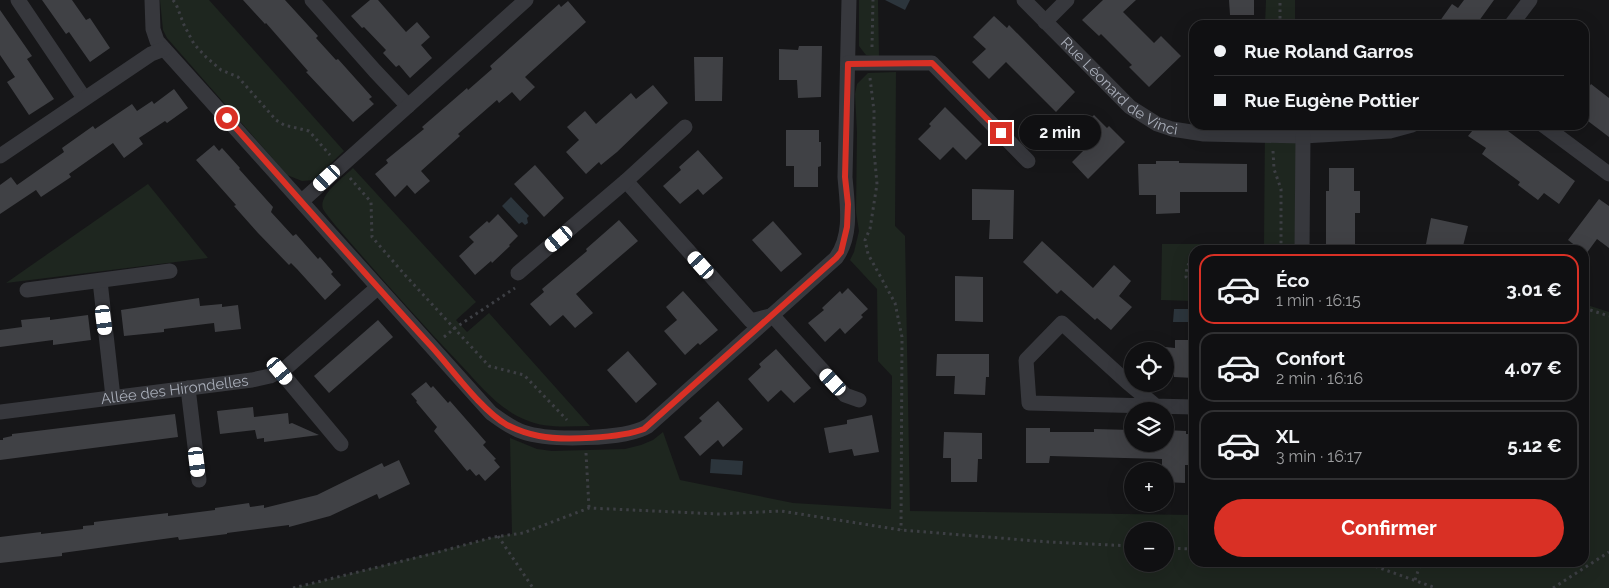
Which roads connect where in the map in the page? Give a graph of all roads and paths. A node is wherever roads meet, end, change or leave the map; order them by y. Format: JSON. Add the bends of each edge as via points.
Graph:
{"nodes":[{"id":1,"x":18,"y":0,"type":"edge"},
{"id":2,"x":152,"y":0,"type":"edge"},
{"id":3,"x":173,"y":0,"type":"edge"},
{"id":4,"x":312,"y":0,"type":"edge"},
{"id":5,"x":526,"y":0,"type":"edge"},
{"id":6,"x":849,"y":0,"type":"edge"},
{"id":7,"x":873,"y":0,"type":"edge"},
{"id":8,"x":1024,"y":0,"type":"edge"},
{"id":9,"x":1067,"y":0,"type":"edge"},
{"id":10,"x":1280,"y":0,"type":"edge"},
{"id":11,"x":1528,"y":1,"type":"edge"},
{"id":12,"x":1280,"y":20,"type":"edge"},
{"id":13,"x":1515,"y":20,"type":"edge"},
{"id":14,"x":1045,"y":22,"type":"junction"},
{"id":15,"x":164,"y":49,"type":"junction"},
{"id":16,"x":848,"y":64,"type":"junction"},
{"id":17,"x":871,"y":64,"type":"junction"},
{"id":18,"x":84,"y":98,"type":"junction"},
{"id":19,"x":408,"y":106,"type":"junction"},
{"id":20,"x":685,"y":128,"type":"dead end"},
{"id":21,"x":1394,"y":130,"type":"edge"},
{"id":22,"x":1550,"y":130,"type":"edge"},
{"id":23,"x":1303,"y":136,"type":"junction"},
{"id":24,"x":1273,"y":150,"type":"dead end"},
{"id":25,"x":0,"y":156,"type":"edge"},
{"id":26,"x":1028,"y":161,"type":"dead end"},
{"id":27,"x":340,"y":167,"type":"junction"},
{"id":28,"x":1609,"y":174,"type":"edge"},
{"id":29,"x":626,"y":181,"type":"junction"},
{"id":30,"x":302,"y":201,"type":"junction"},
{"id":31,"x":1281,"y":245,"type":"edge"},
{"id":32,"x":1302,"y":245,"type":"edge"},
{"id":33,"x":1189,"y":264,"type":"edge"},
{"id":34,"x":170,"y":271,"type":"dead end"},
{"id":35,"x":518,"y":274,"type":"joint"},
{"id":36,"x":100,"y":280,"type":"junction"},
{"id":37,"x":1189,"y":281,"type":"edge"},
{"id":38,"x":378,"y":288,"type":"junction"},
{"id":39,"x":27,"y":290,"type":"dead end"},
{"id":40,"x":1589,"y":310,"type":"edge"},
{"id":41,"x":772,"y":315,"type":"junction"},
{"id":42,"x":1609,"y":316,"type":"edge"},
{"id":43,"x":454,"y":328,"type":"junction"},
{"id":44,"x":433,"y":348,"type":"junction"},
{"id":45,"x":280,"y":371,"type":"junction"},
{"id":46,"x":188,"y":388,"type":"junction"},
{"id":47,"x":113,"y":397,"type":"junction"},
{"id":48,"x":860,"y":400,"type":"dead end"},
{"id":49,"x":1157,"y":407,"type":"joint"},
{"id":50,"x":1174,"y":407,"type":"edge"},
{"id":51,"x":1189,"y":407,"type":"edge"},
{"id":52,"x":0,"y":412,"type":"edge"},
{"id":53,"x":585,"y":437,"type":"junction"},
{"id":54,"x":342,"y":444,"type":"dead end"},
{"id":55,"x":199,"y":480,"type":"dead end"},
{"id":56,"x":589,"y":508,"type":"junction"},
{"id":57,"x":901,"y":530,"type":"junction"},
{"id":58,"x":498,"y":536,"type":"junction"},
{"id":59,"x":1124,"y":546,"type":"edge"},
{"id":60,"x":1174,"y":548,"type":"edge"},
{"id":61,"x":1189,"y":549,"type":"edge"},
{"id":62,"x":1609,"y":552,"type":"edge"},
{"id":63,"x":1589,"y":565,"type":"edge"},
{"id":64,"x":1377,"y":567,"type":"edge"},
{"id":65,"x":1419,"y":567,"type":"edge"},
{"id":66,"x":1586,"y":567,"type":"edge"},
{"id":67,"x":1415,"y":580,"type":"junction"},
{"id":68,"x":293,"y":588,"type":"edge"},
{"id":69,"x":533,"y":588,"type":"edge"},
{"id":70,"x":1436,"y":588,"type":"edge"},
{"id":71,"x":1553,"y":588,"type":"edge"}],
"edges":[{"from":1,"to":18,"type":"street"},
{"from":2,"to":15,"type":"street","via":[[154,34]]},
{"from":3,"to":27,"type":"path","via":[[194,44],[206,58],[221,70],[238,77],[284,126],[309,131]]},
{"from":4,"to":19,"type":"street"},
{"from":5,"to":19,"type":"street"},
{"from":6,"to":16,"type":"street"},
{"from":7,"to":17,"type":"path"},
{"from":8,"to":14,"type":"street","name":"Rue Léonard de Vinci"},
{"from":9,"to":14,"type":"street"},
{"from":10,"to":12,"type":"path"},
{"from":11,"to":13,"type":"street"},
{"from":14,"to":23,"type":"street","name":"Rue Léonard de Vinci","via":[[1130,107],[1157,124],[1204,134]]},
{"from":15,"to":18,"type":"street","via":[[150,54]]},
{"from":15,"to":30,"type":"street"},
{"from":16,"to":17,"type":"street"},
{"from":16,"to":41,"type":"street","via":[[845,177],[848,204],[844,243],[836,258]]},
{"from":17,"to":26,"type":"street","via":[[932,63]]},
{"from":17,"to":57,"type":"path","via":[[877,184],[870,229],[865,240],[868,254],[895,303],[902,337]]},
{"from":18,"to":25,"type":"street"},
{"from":19,"to":27,"type":"street"},
{"from":20,"to":29,"type":"street"},
{"from":21,"to":23,"type":"street","name":"Rue Léonard de Vinci"},
{"from":22,"to":28,"type":"street"},
{"from":23,"to":32,"type":"street"},
{"from":24,"to":31,"type":"path","via":[[1274,169],[1281,188]]},
{"from":27,"to":30,"type":"street"},
{"from":27,"to":43,"type":"path","via":[[371,202],[372,237]]},
{"from":29,"to":35,"type":"street"},
{"from":29,"to":41,"type":"street","via":[[752,321]]},
{"from":30,"to":38,"type":"street"},
{"from":33,"to":37,"type":"path","via":[[1186,277]]},
{"from":34,"to":36,"type":"street"},
{"from":35,"to":43,"type":"path","via":[[518,285],[510,292]]},
{"from":36,"to":39,"type":"street"},
{"from":36,"to":47,"type":"street"},
{"from":38,"to":44,"type":"street"},
{"from":38,"to":45,"type":"street","name":"Allée des Hirondelles"},
{"from":40,"to":42,"type":"path"},
{"from":41,"to":48,"type":"street","via":[[845,395]]},
{"from":41,"to":53,"type":"street","via":[[648,426],[624,434]]},
{"from":43,"to":44,"type":"path"},
{"from":43,"to":53,"type":"path","via":[[489,366],[524,375]]},
{"from":44,"to":53,"type":"street","via":[[491,412],[508,425],[538,436]]},
{"from":45,"to":46,"type":"street","name":"Allée des Hirondelles","via":[[252,380]]},
{"from":45,"to":54,"type":"street"},
{"from":46,"to":47,"type":"street","name":"Allée des Hirondelles"},
{"from":46,"to":55,"type":"street"},
{"from":47,"to":52,"type":"street","name":"Allée des Hirondelles"},
{"from":49,"to":49,"type":"street","via":[[1062,323],[1026,360],[1029,403]]},
{"from":50,"to":51,"type":"street"},
{"from":53,"to":56,"type":"path"},
{"from":56,"to":57,"type":"path","via":[[719,514],[781,511]]},
{"from":56,"to":58,"type":"path","via":[[522,533]]},
{"from":57,"to":59,"type":"path"},
{"from":58,"to":68,"type":"path"},
{"from":58,"to":69,"type":"path"},
{"from":60,"to":61,"type":"path"},
{"from":62,"to":63,"type":"path"},
{"from":64,"to":67,"type":"path"},
{"from":65,"to":67,"type":"path"},
{"from":66,"to":71,"type":"path"},
{"from":67,"to":70,"type":"path"}]}
